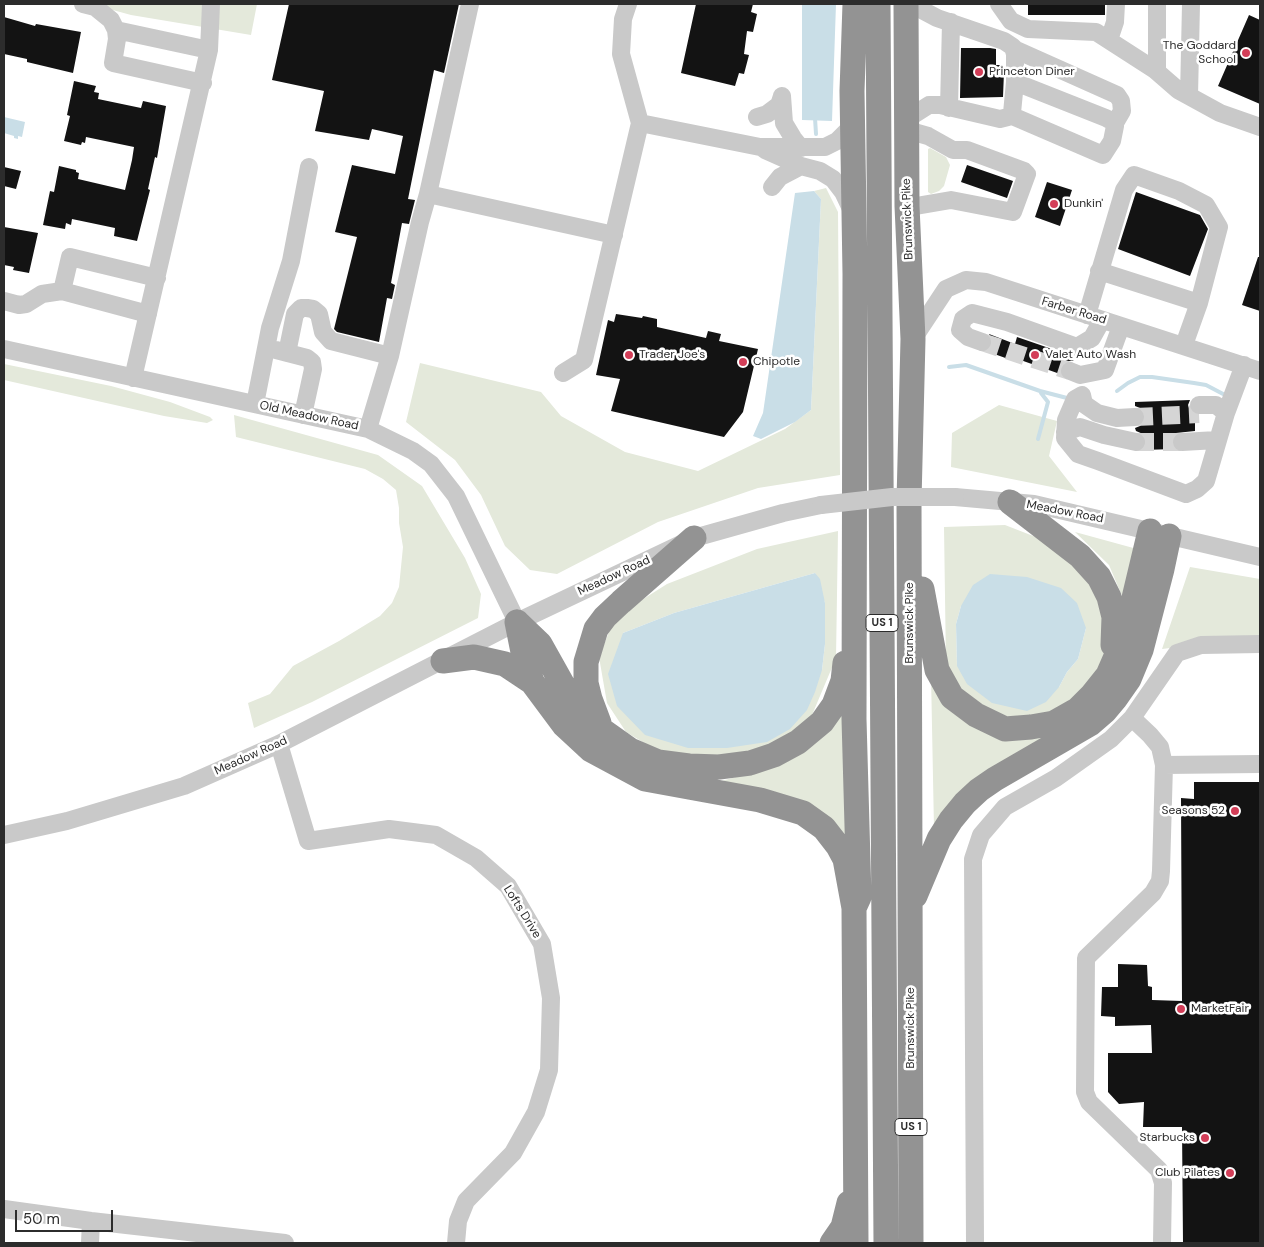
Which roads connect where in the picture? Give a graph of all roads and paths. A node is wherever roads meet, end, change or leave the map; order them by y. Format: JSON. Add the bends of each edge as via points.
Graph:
{"nodes":[{"id":1,"x":83,"y":4,"type":"edge"},
{"id":2,"x":211,"y":4,"type":"edge"},
{"id":3,"x":470,"y":4,"type":"edge"},
{"id":4,"x":628,"y":4,"type":"edge"},
{"id":5,"x":855,"y":4,"type":"edge"},
{"id":6,"x":878,"y":4,"type":"edge"},
{"id":7,"x":906,"y":4,"type":"edge"},
{"id":8,"x":916,"y":4,"type":"edge"},
{"id":9,"x":999,"y":4,"type":"edge"},
{"id":10,"x":1116,"y":4,"type":"edge"},
{"id":11,"x":1157,"y":4,"type":"edge"},
{"id":12,"x":1191,"y":4,"type":"edge"},
{"id":13,"x":950,"y":22,"type":"junction"},
{"id":14,"x":116,"y":30,"type":"junction"},
{"id":15,"x":1109,"y":40,"type":"junction"},
{"id":16,"x":1014,"y":49,"type":"junction"},
{"id":17,"x":209,"y":50,"type":"junction"},
{"id":18,"x":1157,"y":71,"type":"junction"},
{"id":19,"x":203,"y":82,"type":"junction"},
{"id":20,"x":1015,"y":82,"type":"junction"},
{"id":21,"x":1189,"y":96,"type":"junction"},
{"id":22,"x":949,"y":108,"type":"junction"},
{"id":23,"x":1010,"y":115,"type":"junction"},
{"id":24,"x":757,"y":117,"type":"dead end"},
{"id":25,"x":640,"y":123,"type":"junction"},
{"id":26,"x":1115,"y":123,"type":"junction"},
{"id":27,"x":853,"y":125,"type":"junction"},
{"id":28,"x":907,"y":125,"type":"junction"},
{"id":29,"x":1260,"y":127,"type":"edge"},
{"id":30,"x":760,"y":148,"type":"junction"},
{"id":31,"x":801,"y":148,"type":"junction"},
{"id":32,"x":801,"y":166,"type":"junction"},
{"id":33,"x":309,"y":167,"type":"dead end"},
{"id":34,"x":772,"y":187,"type":"dead end"},
{"id":35,"x":428,"y":194,"type":"junction"},
{"id":36,"x":907,"y":206,"type":"junction"},
{"id":37,"x":854,"y":215,"type":"junction"},
{"id":38,"x":614,"y":235,"type":"junction"},
{"id":39,"x":1100,"y":271,"type":"junction"},
{"id":40,"x":157,"y":278,"type":"junction"},
{"id":41,"x":62,"y":291,"type":"junction"},
{"id":42,"x":4,"y":301,"type":"edge"},
{"id":43,"x":1198,"y":303,"type":"junction"},
{"id":44,"x":148,"y":314,"type":"junction"},
{"id":45,"x":1093,"y":317,"type":"junction"},
{"id":46,"x":1121,"y":326,"type":"junction"},
{"id":47,"x":913,"y":339,"type":"junction"},
{"id":48,"x":982,"y":342,"type":"tunnel mouth"},
{"id":49,"x":1184,"y":345,"type":"junction"},
{"id":50,"x":266,"y":348,"type":"junction"},
{"id":51,"x":4,"y":350,"type":"edge"},
{"id":52,"x":287,"y":353,"type":"junction"},
{"id":53,"x":390,"y":356,"type":"junction"},
{"id":54,"x":1252,"y":368,"type":"edge"},
{"id":55,"x":563,"y":372,"type":"dead end"},
{"id":56,"x":133,"y":378,"type":"junction"},
{"id":57,"x":1082,"y":395,"type":"junction"},
{"id":58,"x":255,"y":404,"type":"junction"},
{"id":59,"x":1199,"y":410,"type":"tunnel mouth"},
{"id":60,"x":1135,"y":412,"type":"tunnel mouth"},
{"id":61,"x":1226,"y":412,"type":"junction"},
{"id":62,"x":303,"y":415,"type":"junction"},
{"id":63,"x":368,"y":429,"type":"junction"},
{"id":64,"x":1065,"y":432,"type":"junction"},
{"id":65,"x":1217,"y":440,"type":"junction"},
{"id":66,"x":1136,"y":442,"type":"tunnel mouth"},
{"id":67,"x":1182,"y":442,"type":"tunnel mouth"},
{"id":68,"x":909,"y":501,"type":"junction"},
{"id":69,"x":1010,"y":502,"type":"junction"},
{"id":70,"x":1159,"y":534,"type":"junction"},
{"id":71,"x":694,"y":538,"type":"junction"},
{"id":72,"x":1260,"y":557,"type":"edge"},
{"id":73,"x":854,"y":593,"type":"junction"},
{"id":74,"x":517,"y":622,"type":"junction"},
{"id":75,"x":1260,"y":644,"type":"edge"},
{"id":76,"x":443,"y":661,"type":"junction"},
{"id":77,"x":1108,"y":675,"type":"junction"},
{"id":78,"x":532,"y":682,"type":"junction"},
{"id":79,"x":1132,"y":718,"type":"junction"},
{"id":80,"x":603,"y":732,"type":"junction"},
{"id":81,"x":278,"y":744,"type":"junction"},
{"id":82,"x":1260,"y":764,"type":"edge"},
{"id":83,"x":1164,"y":765,"type":"junction"},
{"id":84,"x":4,"y":834,"type":"edge"},
{"id":85,"x":911,"y":905,"type":"junction"},
{"id":86,"x":854,"y":908,"type":"junction"},
{"id":87,"x":855,"y":1181,"type":"junction"},
{"id":88,"x":4,"y":1209,"type":"edge"},
{"id":89,"x":91,"y":1221,"type":"junction"},
{"id":90,"x":247,"y":1241,"type":"edge"},
{"id":91,"x":90,"y":1243,"type":"edge"},
{"id":92,"x":285,"y":1243,"type":"edge"},
{"id":93,"x":456,"y":1243,"type":"edge"},
{"id":94,"x":832,"y":1243,"type":"edge"},
{"id":95,"x":856,"y":1243,"type":"edge"},
{"id":96,"x":886,"y":1243,"type":"edge"},
{"id":97,"x":911,"y":1243,"type":"edge"},
{"id":98,"x":976,"y":1243,"type":"edge"},
{"id":99,"x":1162,"y":1243,"type":"edge"}],
"edges":[{"from":1,"to":14,"type":"street","via":[[103,12]]},
{"from":2,"to":17,"type":"street"},
{"from":3,"to":35,"type":"street"},
{"from":4,"to":25,"type":"street","via":[[623,18],[621,54]]},
{"from":5,"to":27,"type":"highway"},
{"from":6,"to":96,"type":"highway","number":"US 1"},
{"from":7,"to":28,"type":"highway","name":"Brunswick Pike","number":"US 1"},
{"from":8,"to":13,"type":"street","via":[[937,18]]},
{"from":9,"to":15,"type":"street","via":[[1011,20],[1028,29],[1096,32]]},
{"from":10,"to":15,"type":"street"},
{"from":11,"to":18,"type":"street"},
{"from":12,"to":21,"type":"street"},
{"from":13,"to":16,"type":"street","via":[[1004,41]]},
{"from":13,"to":22,"type":"street"},
{"from":14,"to":17,"type":"street"},
{"from":14,"to":19,"type":"street","via":[[112,63]]},
{"from":15,"to":18,"type":"street"},
{"from":16,"to":20,"type":"street"},
{"from":16,"to":26,"type":"street","via":[[1117,95],[1122,111]]},
{"from":17,"to":19,"type":"street"},
{"from":18,"to":21,"type":"street"},
{"from":19,"to":40,"type":"street"},
{"from":20,"to":23,"type":"street"},
{"from":20,"to":26,"type":"street"},
{"from":21,"to":29,"type":"street","via":[[1220,113]]},
{"from":22,"to":23,"type":"street","via":[[1000,118]]},
{"from":22,"to":28,"type":"street","via":[[929,105]]},
{"from":23,"to":26,"type":"street","via":[[1103,155],[1112,140]]},
{"from":24,"to":31,"type":"street","via":[[779,105],[782,96],[784,123]]},
{"from":25,"to":30,"type":"street"},
{"from":25,"to":38,"type":"street"},
{"from":27,"to":31,"type":"street","via":[[837,141],[825,147]]},
{"from":27,"to":37,"type":"highway"},
{"from":28,"to":36,"type":"highway","name":"Brunswick Pike","number":"US 1"},
{"from":28,"to":36,"type":"street","via":[[952,150],[966,150],[1024,170],[1027,174],[1011,213],[951,200]]},
{"from":30,"to":31,"type":"street"},
{"from":30,"to":32,"type":"street"},
{"from":32,"to":34,"type":"street","via":[[780,177]]},
{"from":32,"to":37,"type":"street","via":[[820,171],[833,179]]},
{"from":33,"to":50,"type":"street","via":[[291,261]]},
{"from":35,"to":38,"type":"street"},
{"from":35,"to":53,"type":"street"},
{"from":36,"to":47,"type":"highway","name":"Brunswick Pike","number":"US 1"},
{"from":37,"to":73,"type":"highway"},
{"from":38,"to":55,"type":"street","via":[[584,360]]},
{"from":39,"to":43,"type":"street"},
{"from":39,"to":43,"type":"street","via":[[1124,190],[1134,175],[1179,190],[1206,205],[1219,227]]},
{"from":39,"to":45,"type":"street"},
{"from":40,"to":41,"type":"street","via":[[70,258]]},
{"from":40,"to":44,"type":"street"},
{"from":41,"to":42,"type":"street","via":[[42,294],[26,304]]},
{"from":41,"to":44,"type":"street"},
{"from":43,"to":49,"type":"street"},
{"from":44,"to":56,"type":"street"},
{"from":45,"to":46,"type":"street","name":"Farber Road"},
{"from":45,"to":47,"type":"street","name":"Farber Road","via":[[986,282],[966,280],[946,289]]},
{"from":45,"to":48,"type":"street","via":[[1075,338],[982,306],[967,306],[960,330]]},
{"from":46,"to":49,"type":"street","name":"Farber Road"},
{"from":46,"to":57,"type":"street","via":[[1105,370],[1081,373]]},
{"from":47,"to":68,"type":"highway","name":"Brunswick Pike","number":"US 1"},
{"from":49,"to":54,"type":"street","name":"Farber Road"},
{"from":50,"to":52,"type":"street"},
{"from":50,"to":58,"type":"street"},
{"from":51,"to":56,"type":"street","name":"Old Meadow Road"},
{"from":52,"to":53,"type":"street","via":[[295,314],[301,308],[307,308],[320,314],[323,332],[331,341]]},
{"from":52,"to":62,"type":"street","via":[[307,358],[313,366]]},
{"from":53,"to":63,"type":"street"},
{"from":54,"to":61,"type":"street"},
{"from":56,"to":58,"type":"street","name":"Old Meadow Road"},
{"from":57,"to":60,"type":"street","via":[[1090,393],[1103,403]]},
{"from":57,"to":64,"type":"street","via":[[1074,399]]},
{"from":58,"to":62,"type":"street","name":"Old Meadow Road"},
{"from":59,"to":61,"type":"street","via":[[1216,405]]},
{"from":61,"to":65,"type":"street"},
{"from":62,"to":63,"type":"street","name":"Old Meadow Road"},
{"from":63,"to":74,"type":"street","name":"Old Meadow Road","via":[[432,464],[466,514]]},
{"from":64,"to":65,"type":"street","via":[[1065,438],[1078,454],[1186,494],[1206,481]]},
{"from":64,"to":66,"type":"street","via":[[1080,427]]},
{"from":65,"to":67,"type":"street"},
{"from":68,"to":77,"type":"highway","via":[[937,670],[952,697],[993,724],[1005,728],[1031,727],[1054,723],[1077,710]]},
{"from":68,"to":85,"type":"highway","name":"Brunswick Pike","number":"US 1"},
{"from":69,"to":70,"type":"street","name":"Meadow Road","via":[[1034,504]]},
{"from":69,"to":71,"type":"street","name":"Meadow Road","bridge":true,"via":[[955,497],[892,497],[783,513]]},
{"from":69,"to":77,"type":"highway","via":[[1080,556],[1099,577],[1114,617],[1115,636]]},
{"from":70,"to":72,"type":"street","name":"Meadow Road"},
{"from":70,"to":77,"type":"highway","via":[[1125,636]]},
{"from":70,"to":85,"type":"highway","via":[[1162,569],[1141,650],[1129,679],[1105,712],[1090,724],[995,779],[965,804],[939,839]]},
{"from":71,"to":74,"type":"street","name":"Meadow Road"},
{"from":71,"to":80,"type":"highway","via":[[604,617],[596,629],[586,662],[586,683]]},
{"from":73,"to":80,"type":"highway","via":[[843,681],[834,705],[822,722],[798,742],[750,763],[689,766],[658,762],[630,750]]},
{"from":73,"to":86,"type":"highway","via":[[859,898]]},
{"from":74,"to":76,"type":"street","name":"Meadow Road"},
{"from":74,"to":78,"type":"highway"},
{"from":74,"to":80,"type":"highway","via":[[540,644],[583,714]]},
{"from":75,"to":79,"type":"street","via":[[1201,645],[1177,653]]},
{"from":76,"to":78,"type":"highway","via":[[474,657],[506,664]]},
{"from":76,"to":81,"type":"street","name":"Meadow Road"},
{"from":78,"to":86,"type":"highway","via":[[564,725],[591,750],[645,779],[760,800],[803,813],[824,828],[838,846],[844,859]]},
{"from":79,"to":83,"type":"street","via":[[1160,747]]},
{"from":79,"to":98,"type":"street","via":[[1111,739],[1056,778],[1005,807],[981,835],[973,859]]},
{"from":81,"to":84,"type":"street","name":"Meadow Road","via":[[184,786],[67,821]]},
{"from":81,"to":93,"type":"street","name":"Lofts Drive","via":[[308,840],[389,828],[436,835],[476,858],[508,886],[542,944],[551,998],[549,1070],[536,1112],[513,1153],[466,1201],[458,1221]]},
{"from":82,"to":83,"type":"street"},
{"from":83,"to":99,"type":"street","via":[[1160,881],[1153,893],[1086,958],[1086,1092],[1089,1102],[1159,1170],[1163,1184]]},
{"from":85,"to":97,"type":"highway","name":"Brunswick Pike","number":"US 1"},
{"from":86,"to":87,"type":"highway"},
{"from":87,"to":94,"type":"highway","via":[[843,1228]]},
{"from":87,"to":95,"type":"highway"},
{"from":88,"to":89,"type":"street"},
{"from":89,"to":90,"type":"street"},
{"from":89,"to":91,"type":"street"},
{"from":90,"to":92,"type":"street"}]}
